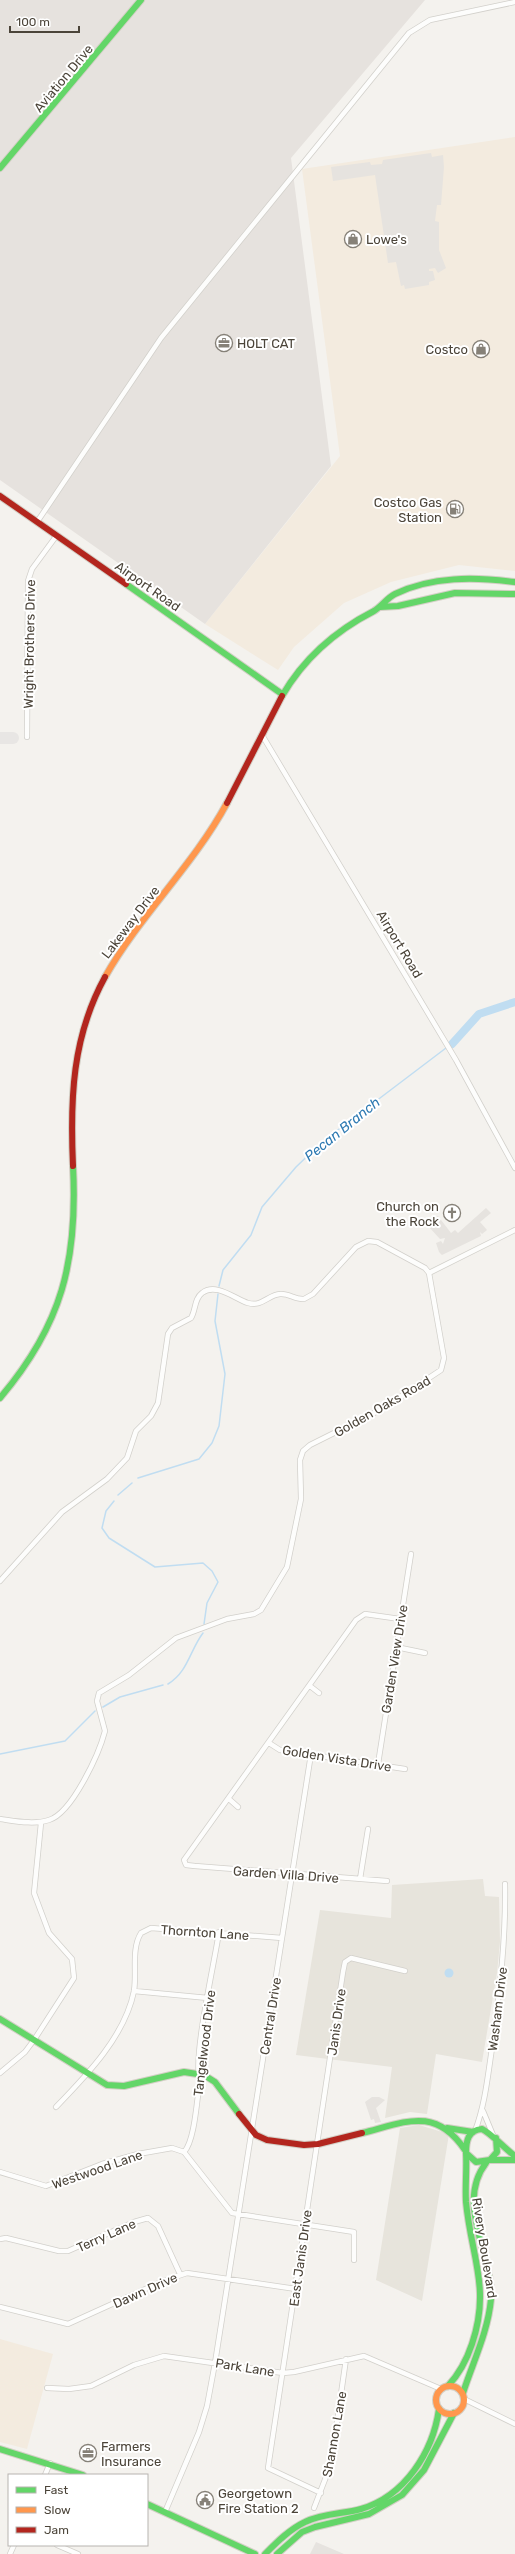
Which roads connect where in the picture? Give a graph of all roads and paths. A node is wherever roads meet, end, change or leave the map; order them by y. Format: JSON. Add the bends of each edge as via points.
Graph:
{"nodes":[{"id":1,"x":141,"y":0,"type":"edge"},
{"id":2,"x":515,"y":2,"type":"edge"},
{"id":3,"x":0,"y":168,"type":"edge"},
{"id":4,"x":0,"y":496,"type":"edge"},
{"id":5,"x":37,"y":522,"type":"junction"},
{"id":6,"x":57,"y":535,"type":"junction"},
{"id":7,"x":515,"y":582,"type":"edge"},
{"id":8,"x":515,"y":594,"type":"edge"},
{"id":9,"x":380,"y":607,"type":"junction"},
{"id":10,"x":282,"y":694,"type":"junction"},
{"id":11,"x":262,"y":734,"type":"junction"},
{"id":12,"x":27,"y":738,"type":"dead end"},
{"id":13,"x":515,"y":1168,"type":"edge"},
{"id":14,"x":515,"y":1230,"type":"edge"},
{"id":15,"x":429,"y":1273,"type":"junction"},
{"id":16,"x":0,"y":1398,"type":"edge"},
{"id":17,"x":411,"y":1554,"type":"dead end"},
{"id":18,"x":0,"y":1581,"type":"edge"},
{"id":19,"x":400,"y":1619,"type":"junction"},
{"id":20,"x":396,"y":1647,"type":"junction"},
{"id":21,"x":425,"y":1653,"type":"dead end"},
{"id":22,"x":310,"y":1686,"type":"junction"},
{"id":23,"x":318,"y":1693,"type":"dead end"},
{"id":24,"x":269,"y":1743,"type":"junction"},
{"id":25,"x":311,"y":1754,"type":"junction"},
{"id":26,"x":378,"y":1764,"type":"junction"},
{"id":27,"x":405,"y":1769,"type":"dead end"},
{"id":28,"x":229,"y":1799,"type":"junction"},
{"id":29,"x":238,"y":1807,"type":"dead end"},
{"id":30,"x":0,"y":1819,"type":"edge"},
{"id":31,"x":41,"y":1823,"type":"junction"},
{"id":32,"x":368,"y":1829,"type":"dead end"},
{"id":33,"x":291,"y":1875,"type":"junction"},
{"id":34,"x":360,"y":1879,"type":"junction"},
{"id":35,"x":387,"y":1881,"type":"dead end"},
{"id":36,"x":504,"y":1884,"type":"dead end"},
{"id":37,"x":219,"y":1932,"type":"junction"},
{"id":38,"x":282,"y":1938,"type":"junction"},
{"id":39,"x":405,"y":1971,"type":"dead end"},
{"id":40,"x":134,"y":1991,"type":"junction"},
{"id":41,"x":208,"y":1998,"type":"junction"},
{"id":42,"x":0,"y":2019,"type":"edge"},
{"id":43,"x":34,"y":2040,"type":"junction"},
{"id":44,"x":0,"y":2073,"type":"edge"},
{"id":45,"x":198,"y":2073,"type":"junction"},
{"id":46,"x":87,"y":2075,"type":"junction"},
{"id":47,"x":56,"y":2107,"type":"dead end"},
{"id":48,"x":483,"y":2111,"type":"junction"},
{"id":49,"x":447,"y":2128,"type":"junction"},
{"id":50,"x":251,"y":2130,"type":"junction"},
{"id":51,"x":474,"y":2132,"type":"junction"},
{"id":52,"x":495,"y":2137,"type":"junction"},
{"id":53,"x":318,"y":2144,"type":"junction"},
{"id":54,"x":184,"y":2152,"type":"junction"},
{"id":55,"x":465,"y":2152,"type":"junction"},
{"id":56,"x":515,"y":2156,"type":"edge"},
{"id":57,"x":515,"y":2160,"type":"edge"},
{"id":58,"x":488,"y":2162,"type":"junction"},
{"id":59,"x":0,"y":2172,"type":"edge"},
{"id":60,"x":238,"y":2214,"type":"junction"},
{"id":61,"x":477,"y":2217,"type":"junction"},
{"id":62,"x":469,"y":2218,"type":"junction"},
{"id":63,"x":304,"y":2224,"type":"junction"},
{"id":64,"x":0,"y":2238,"type":"edge"},
{"id":65,"x":354,"y":2260,"type":"dead end"},
{"id":66,"x":487,"y":2269,"type":"junction"},
{"id":67,"x":479,"y":2271,"type":"junction"},
{"id":68,"x":180,"y":2274,"type":"junction"},
{"id":69,"x":229,"y":2279,"type":"junction"},
{"id":70,"x":296,"y":2289,"type":"junction"},
{"id":71,"x":0,"y":2307,"type":"edge"},
{"id":72,"x":480,"y":2325,"type":"junction"},
{"id":73,"x":488,"y":2326,"type":"junction"},
{"id":74,"x":346,"y":2359,"type":"junction"},
{"id":75,"x":215,"y":2363,"type":"junction"},
{"id":76,"x":283,"y":2373,"type":"junction"},
{"id":77,"x":448,"y":2386,"type":"junction"},
{"id":78,"x":47,"y":2388,"type":"dead end"},
{"id":79,"x":441,"y":2389,"type":"junction"},
{"id":80,"x":463,"y":2396,"type":"junction"},
{"id":81,"x":439,"y":2409,"type":"junction"},
{"id":82,"x":454,"y":2413,"type":"junction"},
{"id":83,"x":515,"y":2424,"type":"edge"},
{"id":84,"x":0,"y":2449,"type":"edge"},
{"id":85,"x":50,"y":2463,"type":"junction"},
{"id":86,"x":45,"y":2474,"type":"edge"},
{"id":87,"x":80,"y":2474,"type":"edge"},
{"id":88,"x":321,"y":2493,"type":"junction"},
{"id":89,"x":148,"y":2504,"type":"edge"},
{"id":90,"x":314,"y":2508,"type":"dead end"},
{"id":91,"x":165,"y":2512,"type":"junction"},
{"id":92,"x":59,"y":2546,"type":"edge"},
{"id":93,"x":78,"y":2554,"type":"edge"},
{"id":94,"x":256,"y":2554,"type":"edge"},
{"id":95,"x":265,"y":2554,"type":"edge"},
{"id":96,"x":277,"y":2554,"type":"edge"}],
"edges":[{"from":1,"to":3,"type":"street","name":"Aviation Drive"},
{"from":2,"to":5,"type":"street","via":[[430,20],[408,33],[161,338]]},
{"from":4,"to":5,"type":"street","name":"Airport Road"},
{"from":5,"to":6,"type":"street","name":"Airport Road"},
{"from":6,"to":10,"type":"street","name":"Airport Road"},
{"from":6,"to":12,"type":"street","name":"Wright Brothers Drive","via":[[32,569],[28,581]]},
{"from":7,"to":9,"type":"street","name":"Lakeway Drive","via":[[481,579],[430,584],[393,595]]},
{"from":8,"to":9,"type":"street","name":"Lakeway Drive","via":[[482,591],[455,593],[398,606]]},
{"from":9,"to":10,"type":"street","name":"Lakeway Drive","via":[[352,622],[327,641],[305,663]]},
{"from":10,"to":11,"type":"street","name":"Lakeway Drive"},
{"from":11,"to":13,"type":"street","name":"Airport Road","via":[[456,1060]]},
{"from":11,"to":16,"type":"street","name":"Lakeway Drive","via":[[214,826],[113,961],[88,1016],[72,1080],[71,1134],[75,1217],[67,1272],[46,1330],[20,1373]]},
{"from":14,"to":15,"type":"street"},
{"from":15,"to":18,"type":"street","via":[[422,1265],[407,1256],[377,1242],[368,1241],[356,1247],[308,1298],[300,1300],[279,1294],[252,1304],[224,1292],[212,1290],[200,1295],[190,1318],[169,1331],[158,1403],[151,1416],[136,1432],[123,1463],[94,1489],[62,1512]]},
{"from":15,"to":31,"type":"street","name":"Golden Oaks Road","via":[[444,1358],[441,1370],[382,1409],[310,1445],[303,1451],[300,1460],[301,1499],[290,1559],[283,1577],[260,1610],[176,1638],[121,1681],[99,1693],[97,1699],[105,1728],[104,1738],[71,1802],[55,1818]]},
{"from":17,"to":19,"type":"street","name":"Garden View Drive"},
{"from":19,"to":20,"type":"street","name":"Garden View Drive"},
{"from":19,"to":22,"type":"street","via":[[370,1614],[361,1616]]},
{"from":20,"to":21,"type":"street"},
{"from":20,"to":26,"type":"street","name":"Garden View Drive"},
{"from":22,"to":23,"type":"street"},
{"from":22,"to":24,"type":"street"},
{"from":24,"to":25,"type":"street","name":"Golden Vista Drive","via":[[280,1750]]},
{"from":24,"to":28,"type":"street"},
{"from":25,"to":26,"type":"street","name":"Golden Vista Drive"},
{"from":25,"to":33,"type":"street","name":"Central Drive"},
{"from":26,"to":27,"type":"street","name":"Golden Vista Drive"},
{"from":28,"to":29,"type":"street"},
{"from":28,"to":33,"type":"street","name":"Garden Villa Drive","via":[[189,1852],[184,1860],[186,1865]]},
{"from":30,"to":31,"type":"street"},
{"from":31,"to":43,"type":"street","via":[[34,1893],[49,1934],[69,1955],[74,1969],[70,1988]]},
{"from":32,"to":34,"type":"street"},
{"from":33,"to":34,"type":"street","name":"Garden Villa Drive"},
{"from":33,"to":38,"type":"street","name":"Central Drive"},
{"from":34,"to":35,"type":"street","name":"Garden Villa Drive"},
{"from":36,"to":48,"type":"street","name":"Washam Drive","via":[[506,1934]]},
{"from":37,"to":38,"type":"street","name":"Thornton Lane"},
{"from":37,"to":40,"type":"street","name":"Thornton Lane","via":[[151,1928],[141,1933],[136,1946]]},
{"from":37,"to":41,"type":"street","name":"Tangelwood Drive"},
{"from":38,"to":50,"type":"street","name":"Central Drive"},
{"from":39,"to":53,"type":"street","name":"Janis Drive","via":[[356,1958],[345,1962]]},
{"from":40,"to":41,"type":"street"},
{"from":40,"to":46,"type":"street","name":"Thornton Lane","via":[[120,2028]]},
{"from":41,"to":45,"type":"street","name":"Tangelwood Drive"},
{"from":42,"to":43,"type":"street"},
{"from":43,"to":44,"type":"street","via":[[25,2052]]},
{"from":43,"to":46,"type":"street"},
{"from":45,"to":46,"type":"street","via":[[184,2072],[124,2086],[107,2085]]},
{"from":45,"to":50,"type":"street","via":[[215,2082]]},
{"from":45,"to":54,"type":"street","name":"Tangelwood Drive","via":[[200,2080],[189,2148]]},
{"from":46,"to":47,"type":"street","name":"Thornton Lane"},
{"from":48,"to":51,"type":"street","name":"Washam Drive"},
{"from":48,"to":52,"type":"street"},
{"from":49,"to":51,"type":"street"},
{"from":49,"to":53,"type":"street","via":[[418,2120]]},
{"from":49,"to":55,"type":"street"},
{"from":50,"to":53,"type":"street","via":[[267,2140],[304,2145]]},
{"from":50,"to":60,"type":"street","name":"Central Drive"},
{"from":51,"to":52,"type":"street","via":[[485,2130]]},
{"from":51,"to":55,"type":"street","via":[[466,2140]]},
{"from":52,"to":56,"type":"street","via":[[505,2150]]},
{"from":52,"to":58,"type":"street","via":[[497,2152]]},
{"from":53,"to":63,"type":"street","name":"East Janis Drive"},
{"from":54,"to":59,"type":"street","name":"Westwood Lane","via":[[172,2148],[138,2154],[102,2164],[46,2186]]},
{"from":54,"to":60,"type":"street","via":[[227,2209]]},
{"from":55,"to":58,"type":"street","via":[[476,2162]]},
{"from":55,"to":62,"type":"street","name":"Rivery Boulevard"},
{"from":57,"to":58,"type":"street"},
{"from":58,"to":61,"type":"street","name":"Rivery Boulevard","via":[[478,2170],[475,2181]]},
{"from":60,"to":63,"type":"street"},
{"from":60,"to":69,"type":"street","name":"Central Drive"},
{"from":61,"to":62,"type":"street"},
{"from":61,"to":66,"type":"street","name":"Rivery Boulevard"},
{"from":62,"to":67,"type":"street","name":"Rivery Boulevard"},
{"from":63,"to":65,"type":"street","via":[[354,2232]]},
{"from":63,"to":70,"type":"street","name":"East Janis Drive"},
{"from":64,"to":68,"type":"street","name":"Terry Lane","via":[[68,2251],[148,2218],[158,2226]]},
{"from":66,"to":67,"type":"street"},
{"from":66,"to":73,"type":"street","name":"Rivery Boulevard","via":[[492,2302]]},
{"from":67,"to":72,"type":"street","name":"Rivery Boulevard","via":[[483,2289]]},
{"from":68,"to":69,"type":"street","name":"Dawn Drive"},
{"from":68,"to":71,"type":"street","name":"Dawn Drive","via":[[73,2323],[56,2323]]},
{"from":69,"to":70,"type":"street","name":"Dawn Drive"},
{"from":69,"to":75,"type":"street","name":"Central Drive"},
{"from":70,"to":76,"type":"street","name":"East Janis Drive"},
{"from":72,"to":73,"type":"street"},
{"from":72,"to":77,"type":"street","name":"Rivery Boulevard","via":[[465,2364]]},
{"from":73,"to":80,"type":"street","name":"Rivery Boulevard"},
{"from":74,"to":76,"type":"street","name":"Park Lane"},
{"from":74,"to":79,"type":"street","name":"Park Lane","via":[[358,2356],[373,2358]]},
{"from":74,"to":88,"type":"street","name":"Shannon Lane","via":[[331,2464]]},
{"from":75,"to":76,"type":"street","name":"Park Lane"},
{"from":75,"to":78,"type":"street","name":"Park Lane","via":[[164,2356],[134,2365],[91,2386]]},
{"from":75,"to":91,"type":"street","name":"Central Drive","via":[[201,2426]]},
{"from":76,"to":88,"type":"street","name":"East Janis Drive","via":[[268,2468]]},
{"from":77,"to":79,"type":"street"},
{"from":77,"to":80,"type":"street","via":[[458,2388]]},
{"from":79,"to":81,"type":"street","via":[[436,2399]]},
{"from":80,"to":82,"type":"street","via":[[460,2409]]},
{"from":80,"to":83,"type":"street"},
{"from":81,"to":82,"type":"street"},
{"from":81,"to":95,"type":"street","via":[[438,2423],[424,2456],[411,2475],[392,2493],[368,2506],[306,2521],[288,2532]]},
{"from":82,"to":96,"type":"street","via":[[429,2464],[407,2492],[370,2514],[311,2527],[291,2540]]},
{"from":84,"to":85,"type":"street"},
{"from":85,"to":86,"type":"street"},
{"from":85,"to":87,"type":"street"},
{"from":88,"to":90,"type":"street","name":"Shannon Lane"},
{"from":89,"to":91,"type":"street"},
{"from":91,"to":94,"type":"street"},
{"from":92,"to":93,"type":"street"}]}
